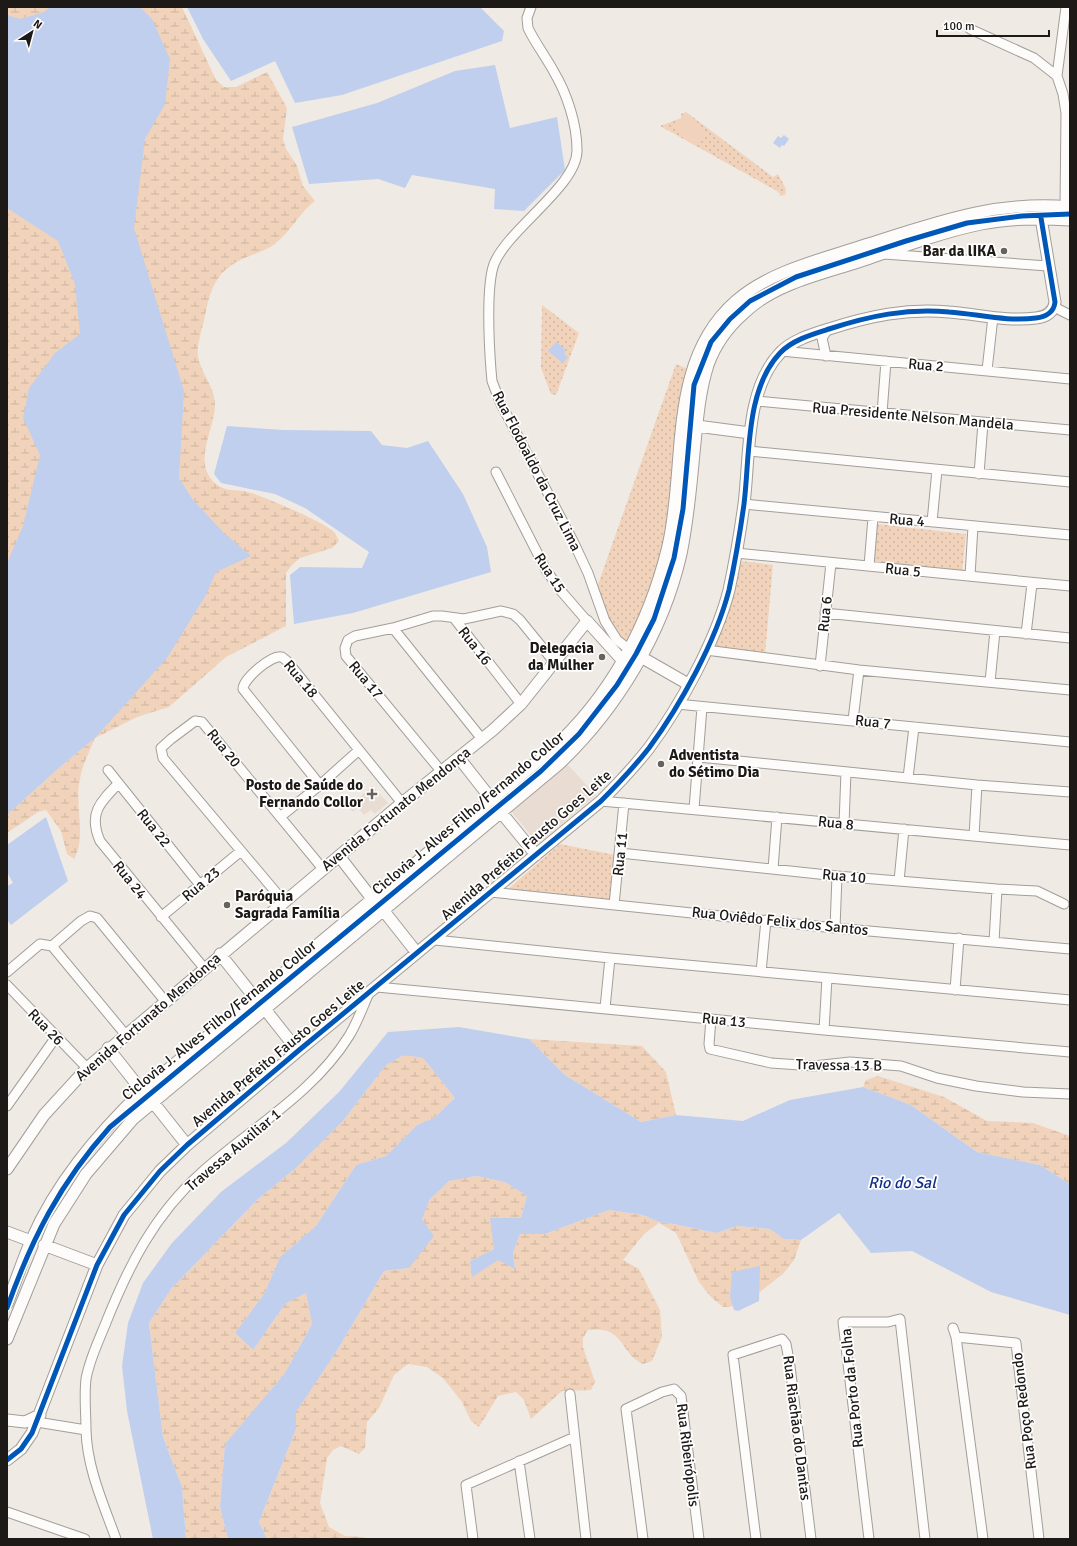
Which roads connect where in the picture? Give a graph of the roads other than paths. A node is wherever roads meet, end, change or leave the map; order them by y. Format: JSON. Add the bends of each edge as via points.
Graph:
{"nodes":[{"id":1,"x":531,"y":7,"type":"edge"},
{"id":2,"x":1066,"y":7,"type":"edge"},
{"id":3,"x":970,"y":29,"type":"dead end"},
{"id":4,"x":1057,"y":76,"type":"junction"},
{"id":5,"x":1067,"y":206,"type":"edge"},
{"id":6,"x":1041,"y":218,"type":"junction"},
{"id":7,"x":1070,"y":220,"type":"edge"},
{"id":8,"x":849,"y":251,"type":"junction"},
{"id":9,"x":883,"y":254,"type":"junction"},
{"id":10,"x":854,"y":263,"type":"junction"},
{"id":11,"x":1048,"y":266,"type":"junction"},
{"id":12,"x":1054,"y":308,"type":"junction"},
{"id":13,"x":1070,"y":314,"type":"edge"},
{"id":14,"x":993,"y":317,"type":"junction"},
{"id":15,"x":828,"y":329,"type":"junction"},
{"id":16,"x":781,"y":351,"type":"junction"},
{"id":17,"x":826,"y":356,"type":"junction"},
{"id":18,"x":886,"y":361,"type":"junction"},
{"id":19,"x":987,"y":370,"type":"junction"},
{"id":20,"x":1070,"y":379,"type":"edge"},
{"id":21,"x":756,"y":400,"type":"junction"},
{"id":22,"x":882,"y":413,"type":"junction"},
{"id":23,"x":983,"y":423,"type":"junction"},
{"id":24,"x":697,"y":426,"type":"junction"},
{"id":25,"x":1070,"y":430,"type":"edge"},
{"id":26,"x":750,"y":433,"type":"junction"},
{"id":27,"x":749,"y":451,"type":"junction"},
{"id":28,"x":937,"y":470,"type":"junction"},
{"id":29,"x":496,"y":472,"type":"dead end"},
{"id":30,"x":979,"y":474,"type":"junction"},
{"id":31,"x":1070,"y":482,"type":"edge"},
{"id":32,"x":744,"y":504,"type":"junction"},
{"id":33,"x":873,"y":517,"type":"junction"},
{"id":34,"x":932,"y":522,"type":"junction"},
{"id":35,"x":973,"y":526,"type":"junction"},
{"id":36,"x":1070,"y":535,"type":"edge"},
{"id":37,"x":736,"y":553,"type":"junction"},
{"id":38,"x":831,"y":562,"type":"junction"},
{"id":39,"x":869,"y":566,"type":"junction"},
{"id":40,"x":970,"y":576,"type":"junction"},
{"id":41,"x":1032,"y":584,"type":"junction"},
{"id":42,"x":1070,"y":586,"type":"edge"},
{"id":43,"x":825,"y":613,"type":"junction"},
{"id":44,"x":454,"y":618,"type":"junction"},
{"id":45,"x":587,"y":621,"type":"junction"},
{"id":46,"x":393,"y":628,"type":"junction"},
{"id":47,"x":995,"y":631,"type":"junction"},
{"id":48,"x":1026,"y":634,"type":"junction"},
{"id":49,"x":1070,"y":638,"type":"edge"},
{"id":50,"x":630,"y":650,"type":"junction"},
{"id":51,"x":706,"y":650,"type":"junction"},
{"id":52,"x":641,"y":657,"type":"junction"},
{"id":53,"x":555,"y":662,"type":"junction"},
{"id":54,"x":623,"y":662,"type":"junction"},
{"id":55,"x":820,"y":666,"type":"junction"},
{"id":56,"x":859,"y":670,"type":"junction"},
{"id":57,"x":990,"y":682,"type":"junction"},
{"id":58,"x":688,"y":684,"type":"junction"},
{"id":59,"x":1070,"y":690,"type":"edge"},
{"id":60,"x":521,"y":704,"type":"junction"},
{"id":61,"x":677,"y":704,"type":"junction"},
{"id":62,"x":702,"y":707,"type":"junction"},
{"id":63,"x":853,"y":720,"type":"junction"},
{"id":64,"x":914,"y":727,"type":"junction"},
{"id":65,"x":565,"y":738,"type":"junction"},
{"id":66,"x":482,"y":739,"type":"junction"},
{"id":67,"x":1070,"y":742,"type":"edge"},
{"id":68,"x":359,"y":750,"type":"junction"},
{"id":69,"x":573,"y":750,"type":"junction"},
{"id":70,"x":699,"y":757,"type":"junction"},
{"id":71,"x":458,"y":758,"type":"junction"},
{"id":72,"x":108,"y":770,"type":"dead end"},
{"id":73,"x":441,"y":771,"type":"junction"},
{"id":74,"x":846,"y":772,"type":"junction"},
{"id":75,"x":908,"y":778,"type":"junction"},
{"id":76,"x":118,"y":784,"type":"junction"},
{"id":77,"x":320,"y":785,"type":"junction"},
{"id":78,"x":977,"y":785,"type":"junction"},
{"id":79,"x":1070,"y":792,"type":"edge"},
{"id":80,"x":492,"y":800,"type":"junction"},
{"id":81,"x":601,"y":801,"type":"junction"},
{"id":82,"x":402,"y":803,"type":"junction"},
{"id":83,"x":624,"y":803,"type":"junction"},
{"id":84,"x":694,"y":809,"type":"junction"},
{"id":85,"x":500,"y":811,"type":"junction"},
{"id":86,"x":280,"y":817,"type":"junction"},
{"id":87,"x":777,"y":817,"type":"junction"},
{"id":88,"x":844,"y":824,"type":"junction"},
{"id":89,"x":904,"y":829,"type":"junction"},
{"id":90,"x":974,"y":836,"type":"junction"},
{"id":91,"x":1070,"y":845,"type":"edge"},
{"id":92,"x":241,"y":851,"type":"junction"},
{"id":93,"x":620,"y":853,"type":"junction"},
{"id":94,"x":536,"y":854,"type":"junction"},
{"id":95,"x":339,"y":856,"type":"junction"},
{"id":96,"x":323,"y":869,"type":"junction"},
{"id":97,"x":773,"y":869,"type":"junction"},
{"id":98,"x":837,"y":876,"type":"junction"},
{"id":99,"x":899,"y":881,"type":"junction"},
{"id":100,"x":200,"y":885,"type":"junction"},
{"id":101,"x":997,"y":889,"type":"junction"},
{"id":102,"x":490,"y":892,"type":"junction"},
{"id":103,"x":373,"y":900,"type":"junction"},
{"id":104,"x":284,"y":902,"type":"junction"},
{"id":105,"x":1064,"y":904,"type":"dead end"},
{"id":106,"x":614,"y":905,"type":"junction"},
{"id":107,"x":383,"y":910,"type":"junction"},
{"id":108,"x":162,"y":917,"type":"junction"},
{"id":109,"x":766,"y":920,"type":"junction"},
{"id":110,"x":835,"y":928,"type":"junction"},
{"id":111,"x":960,"y":938,"type":"junction"},
{"id":112,"x":435,"y":940,"type":"junction"},
{"id":113,"x":994,"y":942,"type":"junction"},
{"id":114,"x":52,"y":946,"type":"junction"},
{"id":115,"x":1070,"y":949,"type":"edge"},
{"id":116,"x":417,"y":953,"type":"junction"},
{"id":117,"x":220,"y":954,"type":"junction"},
{"id":118,"x":610,"y":958,"type":"junction"},
{"id":119,"x":204,"y":968,"type":"junction"},
{"id":120,"x":7,"y":972,"type":"edge"},
{"id":121,"x":761,"y":972,"type":"junction"},
{"id":122,"x":827,"y":978,"type":"junction"},
{"id":123,"x":7,"y":985,"type":"edge"},
{"id":124,"x":377,"y":987,"type":"junction"},
{"id":125,"x":955,"y":990,"type":"junction"},
{"id":126,"x":368,"y":995,"type":"junction"},
{"id":127,"x":255,"y":998,"type":"junction"},
{"id":128,"x":1070,"y":1000,"type":"edge"},
{"id":129,"x":165,"y":1001,"type":"junction"},
{"id":130,"x":264,"y":1008,"type":"junction"},
{"id":131,"x":605,"y":1008,"type":"junction"},
{"id":132,"x":712,"y":1019,"type":"junction"},
{"id":133,"x":824,"y":1030,"type":"junction"},
{"id":134,"x":125,"y":1034,"type":"junction"},
{"id":135,"x":56,"y":1037,"type":"junction"},
{"id":136,"x":108,"y":1048,"type":"junction"},
{"id":137,"x":298,"y":1051,"type":"junction"},
{"id":138,"x":1070,"y":1052,"type":"edge"},
{"id":139,"x":87,"y":1068,"type":"junction"},
{"id":140,"x":142,"y":1091,"type":"junction"},
{"id":141,"x":1070,"y":1094,"type":"edge"},
{"id":142,"x":152,"y":1101,"type":"junction"},
{"id":143,"x":7,"y":1106,"type":"edge"},
{"id":144,"x":187,"y":1144,"type":"junction"},
{"id":145,"x":7,"y":1169,"type":"edge"},
{"id":146,"x":7,"y":1232,"type":"edge"},
{"id":147,"x":31,"y":1241,"type":"junction"},
{"id":148,"x":44,"y":1245,"type":"junction"},
{"id":149,"x":96,"y":1265,"type":"junction"},
{"id":150,"x":7,"y":1304,"type":"edge"},
{"id":151,"x":7,"y":1339,"type":"edge"},
{"id":152,"x":570,"y":1394,"type":"dead end"},
{"id":153,"x":38,"y":1418,"type":"junction"},
{"id":154,"x":7,"y":1420,"type":"edge"},
{"id":155,"x":86,"y":1430,"type":"junction"},
{"id":156,"x":575,"y":1440,"type":"junction"},
{"id":157,"x":7,"y":1460,"type":"edge"},
{"id":158,"x":519,"y":1461,"type":"junction"},
{"id":159,"x":7,"y":1512,"type":"edge"},
{"id":160,"x":85,"y":1539,"type":"edge"},
{"id":161,"x":116,"y":1539,"type":"edge"},
{"id":162,"x":473,"y":1539,"type":"edge"},
{"id":163,"x":530,"y":1539,"type":"edge"},
{"id":164,"x":586,"y":1539,"type":"edge"},
{"id":165,"x":643,"y":1539,"type":"edge"},
{"id":166,"x":699,"y":1539,"type":"edge"},
{"id":167,"x":756,"y":1539,"type":"edge"},
{"id":168,"x":811,"y":1539,"type":"edge"},
{"id":169,"x":869,"y":1539,"type":"edge"},
{"id":170,"x":925,"y":1539,"type":"edge"},
{"id":171,"x":983,"y":1539,"type":"edge"},
{"id":172,"x":1039,"y":1539,"type":"edge"}],
"edges":[{"from":1,"to":50,"type":"street","name":"Rua Flodoaldo da Cruz Lima","via":[[527,18],[528,28],[562,87],[572,118],[577,157],[570,172],[508,243],[494,265],[490,288],[490,370],[500,402],[583,561],[605,620],[617,640]]},
{"from":2,"to":4,"type":"street"},
{"from":3,"to":4,"type":"street","via":[[1030,56]]},
{"from":4,"to":5,"type":"street","via":[[1064,94],[1066,113]]},
{"from":5,"to":8,"type":"street","via":[[1016,206],[950,217]]},
{"from":6,"to":7,"type":"street"},
{"from":6,"to":9,"type":"street","via":[[981,224]]},
{"from":6,"to":11,"type":"street"},
{"from":8,"to":10,"type":"street"},
{"from":8,"to":50,"type":"street","via":[[763,282],[736,301],[705,338],[696,358],[686,397],[677,493],[668,547],[649,607]]},
{"from":9,"to":10,"type":"street"},
{"from":9,"to":11,"type":"street"},
{"from":10,"to":24,"type":"street","via":[[776,291],[742,314],[721,340],[709,364]]},
{"from":11,"to":12,"type":"street"},
{"from":12,"to":13,"type":"street"},
{"from":12,"to":14,"type":"street","name":"Avenida Prefeito Fausto Goes Leite","via":[[1046,315],[1036,318]]},
{"from":14,"to":15,"type":"street","name":"Avenida Prefeito Fausto Goes Leite","via":[[909,311],[878,315]]},
{"from":14,"to":19,"type":"street"},
{"from":15,"to":16,"type":"street","name":"Avenida Prefeito Fausto Goes Leite","via":[[806,337]]},
{"from":15,"to":17,"type":"street","via":[[822,338]]},
{"from":16,"to":17,"type":"street","name":"Rua 2"},
{"from":16,"to":21,"type":"street","name":"Avenida Prefeito Fausto Goes Leite","via":[[764,377]]},
{"from":17,"to":18,"type":"street","name":"Rua 2"},
{"from":18,"to":19,"type":"street","name":"Rua 2"},
{"from":18,"to":22,"type":"street"},
{"from":19,"to":20,"type":"street","name":"Rua 2"},
{"from":21,"to":22,"type":"street","name":"Rua Presidente Nelson Mandela"},
{"from":21,"to":26,"type":"street","name":"Avenida Prefeito Fausto Goes Leite"},
{"from":22,"to":23,"type":"street","name":"Rua Presidente Nelson Mandela"},
{"from":23,"to":25,"type":"street","name":"Rua Presidente Nelson Mandela"},
{"from":23,"to":30,"type":"street"},
{"from":24,"to":26,"type":"street"},
{"from":24,"to":52,"type":"street","via":[[687,522],[677,568],[658,621]]},
{"from":26,"to":27,"type":"street","name":"Avenida Prefeito Fausto Goes Leite"},
{"from":27,"to":28,"type":"street"},
{"from":27,"to":32,"type":"street","name":"Avenida Prefeito Fausto Goes Leite"},
{"from":28,"to":30,"type":"street"},
{"from":28,"to":34,"type":"street"},
{"from":29,"to":45,"type":"street","name":"Rua 15","via":[[546,570],[560,591]]},
{"from":30,"to":31,"type":"street"},
{"from":32,"to":33,"type":"street","name":"Rua 4"},
{"from":32,"to":37,"type":"street","name":"Avenida Prefeito Fausto Goes Leite"},
{"from":33,"to":34,"type":"street","name":"Rua 4"},
{"from":33,"to":39,"type":"street"},
{"from":34,"to":35,"type":"street","name":"Rua 4"},
{"from":35,"to":36,"type":"street","name":"Rua 4"},
{"from":35,"to":40,"type":"street"},
{"from":37,"to":38,"type":"street","name":"Rua 5"},
{"from":37,"to":51,"type":"street","name":"Avenida Prefeito Fausto Goes Leite","via":[[726,599]]},
{"from":38,"to":39,"type":"street","name":"Rua 5"},
{"from":38,"to":43,"type":"street","name":"Rua 6"},
{"from":39,"to":40,"type":"street","name":"Rua 5"},
{"from":40,"to":41,"type":"street","name":"Rua 5"},
{"from":41,"to":42,"type":"street","name":"Rua 5"},
{"from":41,"to":48,"type":"street"},
{"from":43,"to":47,"type":"street"},
{"from":43,"to":55,"type":"street","name":"Rua 6"},
{"from":44,"to":46,"type":"street","name":"Rua 16","via":[[438,616]]},
{"from":44,"to":53,"type":"street","via":[[464,619],[501,611],[513,614]]},
{"from":44,"to":60,"type":"street","name":"Rua 16"},
{"from":45,"to":53,"type":"street","name":"Avenida Fortunato Mendonça"},
{"from":45,"to":54,"type":"street","name":"Rua 15"},
{"from":46,"to":66,"type":"street"},
{"from":46,"to":73,"type":"street","name":"Rua 17","via":[[352,637],[347,642],[345,653]]},
{"from":47,"to":48,"type":"street"},
{"from":47,"to":57,"type":"street"},
{"from":48,"to":49,"type":"street"},
{"from":50,"to":54,"type":"street"},
{"from":51,"to":55,"type":"street"},
{"from":51,"to":58,"type":"street","name":"Avenida Prefeito Fausto Goes Leite"},
{"from":52,"to":58,"type":"street"},
{"from":52,"to":69,"type":"street","via":[[601,717]]},
{"from":53,"to":60,"type":"street","name":"Avenida Fortunato Mendonça"},
{"from":54,"to":65,"type":"street","via":[[601,696]]},
{"from":55,"to":56,"type":"street"},
{"from":56,"to":57,"type":"street"},
{"from":56,"to":63,"type":"street"},
{"from":57,"to":59,"type":"street"},
{"from":58,"to":61,"type":"street","name":"Avenida Prefeito Fausto Goes Leite"},
{"from":60,"to":66,"type":"street","name":"Avenida Fortunato Mendonça"},
{"from":61,"to":62,"type":"street","name":"Rua 7"},
{"from":61,"to":81,"type":"street","name":"Avenida Prefeito Fausto Goes Leite","via":[[648,748]]},
{"from":62,"to":63,"type":"street","name":"Rua 7"},
{"from":62,"to":70,"type":"street"},
{"from":63,"to":64,"type":"street","name":"Rua 7"},
{"from":64,"to":67,"type":"street","name":"Rua 7"},
{"from":64,"to":75,"type":"street"},
{"from":65,"to":69,"type":"street"},
{"from":65,"to":80,"type":"street"},
{"from":66,"to":71,"type":"street","name":"Avenida Fortunato Mendonça"},
{"from":68,"to":77,"type":"street"},
{"from":68,"to":77,"type":"street","name":"Rua 18","via":[[283,657],[275,657],[247,679],[243,687],[246,694]]},
{"from":68,"to":82,"type":"street","name":"Rua 18"},
{"from":69,"to":85,"type":"street"},
{"from":70,"to":74,"type":"street"},
{"from":70,"to":84,"type":"street"},
{"from":71,"to":73,"type":"street","name":"Avenida Fortunato Mendonça"},
{"from":71,"to":80,"type":"street"},
{"from":72,"to":76,"type":"street","name":"Rua 22"},
{"from":73,"to":82,"type":"street","name":"Avenida Fortunato Mendonça"},
{"from":74,"to":75,"type":"street"},
{"from":74,"to":88,"type":"street"},
{"from":75,"to":78,"type":"street"},
{"from":76,"to":100,"type":"street","name":"Rua 22"},
{"from":76,"to":108,"type":"street","name":"Rua 24","via":[[96,811],[97,835],[104,848]]},
{"from":77,"to":86,"type":"street"},
{"from":78,"to":79,"type":"street"},
{"from":78,"to":90,"type":"street"},
{"from":80,"to":103,"type":"street"},
{"from":81,"to":83,"type":"street","name":"Rua 8"},
{"from":81,"to":94,"type":"street","name":"Avenida Prefeito Fausto Goes Leite"},
{"from":82,"to":95,"type":"street","name":"Avenida Fortunato Mendonça"},
{"from":83,"to":84,"type":"street","name":"Rua 8"},
{"from":83,"to":93,"type":"street","name":"Rua 11"},
{"from":84,"to":87,"type":"street","name":"Rua 8"},
{"from":85,"to":94,"type":"street"},
{"from":85,"to":107,"type":"street"},
{"from":86,"to":92,"type":"street","name":"Rua 20","via":[[202,722],[197,720],[192,723],[162,748],[162,756],[169,766]]},
{"from":86,"to":96,"type":"street","name":"Rua 20"},
{"from":87,"to":88,"type":"street","name":"Rua 8"},
{"from":87,"to":97,"type":"street"},
{"from":88,"to":89,"type":"street","name":"Rua 8"},
{"from":89,"to":90,"type":"street","name":"Rua 8"},
{"from":89,"to":99,"type":"street"},
{"from":90,"to":91,"type":"street","name":"Rua 8"},
{"from":92,"to":100,"type":"street","name":"Rua 23"},
{"from":92,"to":104,"type":"street"},
{"from":93,"to":97,"type":"street","name":"Rua 10"},
{"from":93,"to":106,"type":"street","name":"Rua 11"},
{"from":94,"to":102,"type":"street","name":"Avenida Prefeito Fausto Goes Leite"},
{"from":95,"to":96,"type":"street","name":"Avenida Fortunato Mendonça"},
{"from":95,"to":103,"type":"street"},
{"from":96,"to":104,"type":"street","name":"Avenida Fortunato Mendonça"},
{"from":97,"to":98,"type":"street","name":"Rua 10"},
{"from":98,"to":99,"type":"street","name":"Rua 10"},
{"from":98,"to":110,"type":"street"},
{"from":99,"to":101,"type":"street","name":"Rua 10"},
{"from":100,"to":108,"type":"street","name":"Rua 23"},
{"from":101,"to":105,"type":"street","name":"Rua 10","via":[[1037,891]]},
{"from":101,"to":113,"type":"street"},
{"from":102,"to":106,"type":"street","name":"Rua Oviêdo Felix dos Santos"},
{"from":102,"to":112,"type":"street","name":"Avenida Prefeito Fausto Goes Leite"},
{"from":103,"to":127,"type":"street"},
{"from":104,"to":117,"type":"street","name":"Avenida Fortunato Mendonça"},
{"from":106,"to":109,"type":"street","name":"Rua Oviêdo Felix dos Santos"},
{"from":107,"to":116,"type":"street"},
{"from":107,"to":130,"type":"street"},
{"from":108,"to":119,"type":"street","name":"Rua 24"},
{"from":109,"to":110,"type":"street","name":"Rua Oviêdo Felix dos Santos"},
{"from":109,"to":121,"type":"street"},
{"from":110,"to":111,"type":"street","name":"Rua Oviêdo Felix dos Santos"},
{"from":111,"to":113,"type":"street","name":"Rua Oviêdo Felix dos Santos"},
{"from":111,"to":125,"type":"street"},
{"from":112,"to":116,"type":"street","name":"Avenida Prefeito Fausto Goes Leite"},
{"from":112,"to":118,"type":"street"},
{"from":113,"to":115,"type":"street","name":"Rua Oviêdo Felix dos Santos"},
{"from":114,"to":120,"type":"street","via":[[40,944]]},
{"from":114,"to":129,"type":"street","via":[[86,918],[95,917]]},
{"from":114,"to":134,"type":"street"},
{"from":116,"to":124,"type":"street","name":"Avenida Prefeito Fausto Goes Leite"},
{"from":117,"to":119,"type":"street","name":"Avenida Fortunato Mendonça"},
{"from":117,"to":127,"type":"street"},
{"from":118,"to":121,"type":"street"},
{"from":118,"to":131,"type":"street"},
{"from":119,"to":129,"type":"street","name":"Avenida Fortunato Mendonça"},
{"from":121,"to":122,"type":"street"},
{"from":122,"to":125,"type":"street"},
{"from":122,"to":133,"type":"street"},
{"from":123,"to":135,"type":"street","name":"Rua 26"},
{"from":124,"to":126,"type":"street","name":"Avenida Prefeito Fausto Goes Leite"},
{"from":124,"to":131,"type":"street","name":"Rua 13"},
{"from":125,"to":128,"type":"street"},
{"from":126,"to":137,"type":"street","name":"Avenida Prefeito Fausto Goes Leite"},
{"from":126,"to":155,"type":"street","name":"Travessa Auxiliar 1","via":[[353,1029],[331,1060],[288,1104],[200,1174],[163,1216],[140,1248],[123,1280],[87,1374]]},
{"from":127,"to":140,"type":"street"},
{"from":129,"to":134,"type":"street","name":"Avenida Fortunato Mendonça"},
{"from":130,"to":137,"type":"street"},
{"from":130,"to":142,"type":"street"},
{"from":131,"to":132,"type":"street","name":"Rua 13"},
{"from":132,"to":133,"type":"street","name":"Rua 13"},
{"from":132,"to":141,"type":"street","name":"Travessa 13 B","via":[[710,1049],[759,1061],[814,1066],[850,1062],[900,1066],[937,1078],[976,1086]]},
{"from":133,"to":138,"type":"street","name":"Rua 13"},
{"from":134,"to":136,"type":"street","name":"Avenida Fortunato Mendonça"},
{"from":135,"to":139,"type":"street","name":"Rua 26"},
{"from":135,"to":143,"type":"street"},
{"from":136,"to":139,"type":"street","name":"Avenida Fortunato Mendonça"},
{"from":136,"to":140,"type":"street"},
{"from":137,"to":144,"type":"street","name":"Avenida Prefeito Fausto Goes Leite"},
{"from":139,"to":145,"type":"street","name":"Avenida Fortunato Mendonça","via":[[44,1115]]},
{"from":140,"to":147,"type":"street","via":[[112,1121],[74,1168],[50,1204]]},
{"from":142,"to":144,"type":"street"},
{"from":142,"to":148,"type":"street","via":[[133,1119],[86,1174],[64,1206]]},
{"from":144,"to":149,"type":"street","name":"Avenida Prefeito Fausto Goes Leite","via":[[133,1203]]},
{"from":146,"to":147,"type":"street"},
{"from":147,"to":150,"type":"street"},
{"from":148,"to":149,"type":"street"},
{"from":148,"to":151,"type":"street"},
{"from":149,"to":153,"type":"street","name":"Avenida Prefeito Fausto Goes Leite"},
{"from":152,"to":156,"type":"street"},
{"from":153,"to":154,"type":"street","via":[[25,1422]]},
{"from":153,"to":155,"type":"street"},
{"from":153,"to":157,"type":"street","name":"Avenida Prefeito Fausto Goes Leite","via":[[24,1446]]},
{"from":155,"to":161,"type":"street","name":"Travessa Auxiliar 1","via":[[88,1454],[94,1477]]},
{"from":156,"to":158,"type":"street","via":[[570,1439]]},
{"from":156,"to":164,"type":"street"},
{"from":158,"to":162,"type":"street","via":[[466,1486]]},
{"from":158,"to":163,"type":"street"},
{"from":159,"to":160,"type":"street"},
{"from":165,"to":166,"type":"street","name":"Rua Ribeirópolis","via":[[626,1409],[674,1389],[681,1396]]},
{"from":167,"to":168,"type":"street","name":"Rua Riachão do Dantas","via":[[733,1355],[782,1339],[786,1344],[790,1366]]},
{"from":169,"to":170,"type":"street","name":"Rua Porto da Folha","via":[[843,1322],[888,1322],[900,1319]]},
{"from":171,"to":172,"type":"street","name":"Rua Poço Redondo","via":[[954,1332],[1016,1343]]}]}
